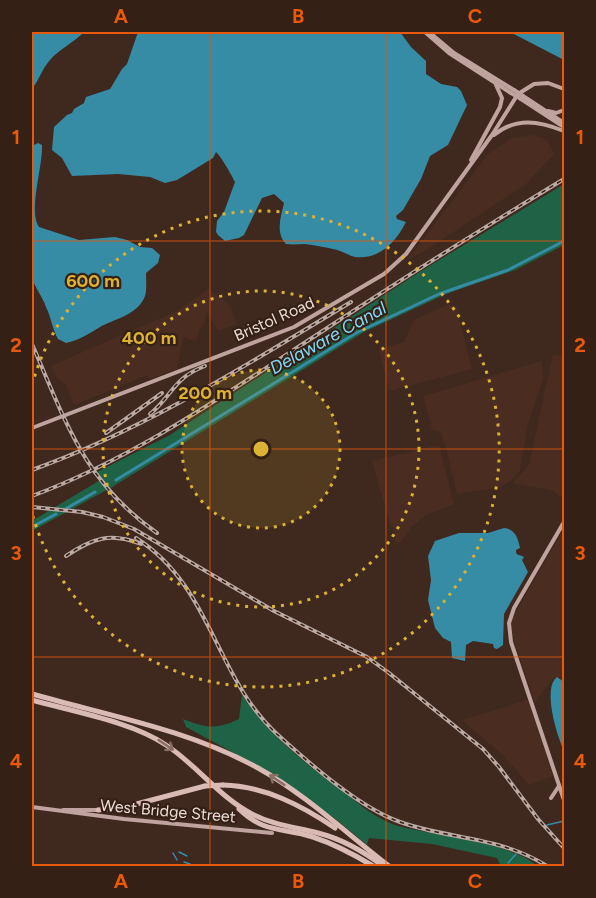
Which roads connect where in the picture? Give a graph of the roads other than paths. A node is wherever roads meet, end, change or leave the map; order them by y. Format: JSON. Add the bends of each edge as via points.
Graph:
{"nodes":[{"id":1,"x":427,"y":32,"type":"edge"},
{"id":2,"x":495,"y":80,"type":"junction"},
{"id":3,"x":564,"y":88,"type":"edge"},
{"id":4,"x":522,"y":98,"type":"junction"},
{"id":5,"x":543,"y":109,"type":"junction"},
{"id":6,"x":564,"y":110,"type":"edge"},
{"id":7,"x":564,"y":125,"type":"edge"},
{"id":8,"x":564,"y":131,"type":"edge"},
{"id":9,"x":474,"y":159,"type":"junction"},
{"id":10,"x":467,"y":169,"type":"junction"},
{"id":11,"x":32,"y":428,"type":"edge"},
{"id":12,"x":564,"y":522,"type":"edge"},
{"id":13,"x":32,"y":694,"type":"edge"},
{"id":14,"x":32,"y":700,"type":"edge"},
{"id":15,"x":560,"y":785,"type":"junction"},
{"id":16,"x":220,"y":792,"type":"junction"},
{"id":17,"x":303,"y":798,"type":"junction"},
{"id":18,"x":564,"y":799,"type":"edge"},
{"id":19,"x":32,"y":807,"type":"edge"},
{"id":20,"x":98,"y":810,"type":"joint"},
{"id":21,"x":63,"y":811,"type":"junction"},
{"id":22,"x":272,"y":832,"type":"joint"},
{"id":23,"x":357,"y":841,"type":"junction"},
{"id":24,"x":329,"y":844,"type":"junction"},
{"id":25,"x":373,"y":867,"type":"edge"},
{"id":26,"x":383,"y":867,"type":"edge"},
{"id":27,"x":391,"y":867,"type":"edge"}],
"edges":[{"from":1,"to":2,"type":"main road"},
{"from":2,"to":4,"type":"main road","bridge":true},
{"from":2,"to":10,"type":"main road","via":[[502,103]]},
{"from":3,"to":9,"type":"main road","via":[[543,83],[523,90]]},
{"from":4,"to":5,"type":"main road"},
{"from":4,"to":7,"type":"main road"},
{"from":5,"to":6,"type":"main road","via":[[556,113]]},
{"from":5,"to":7,"type":"main road"},
{"from":8,"to":9,"type":"main road","via":[[542,123],[518,123],[496,133]]},
{"from":9,"to":10,"type":"main road","name":"Bristol Road"},
{"from":10,"to":11,"type":"main road","name":"Bristol Road","via":[[397,264],[314,317]]},
{"from":12,"to":15,"type":"main road","via":[[513,608],[509,628]]},
{"from":17,"to":13,"type":"highway","one_way":true,"via":[[256,767],[204,743]]},
{"from":14,"to":16,"type":"highway","one_way":true,"via":[[150,735],[178,753]]},
{"from":15,"to":18,"type":"main road"},
{"from":15,"to":18,"type":"main road","via":[[551,798]]},
{"from":16,"to":24,"type":"highway","via":[[261,826]]},
{"from":16,"to":26,"type":"highway","via":[[259,818],[338,840]]},
{"from":17,"to":23,"type":"highway"},
{"from":17,"to":27,"type":"highway"},
{"from":19,"to":21,"type":"main road","name":"West Bridge Street"},
{"from":20,"to":21,"type":"main road","name":"West Bridge Street"},
{"from":20,"to":23,"type":"highway","bridge":true,"via":[[205,786],[246,787],[309,812]]},
{"from":21,"to":22,"type":"main road","name":"West Bridge Street"},
{"from":22,"to":24,"type":"highway"},
{"from":23,"to":27,"type":"highway"},
{"from":24,"to":25,"type":"highway"}]}
